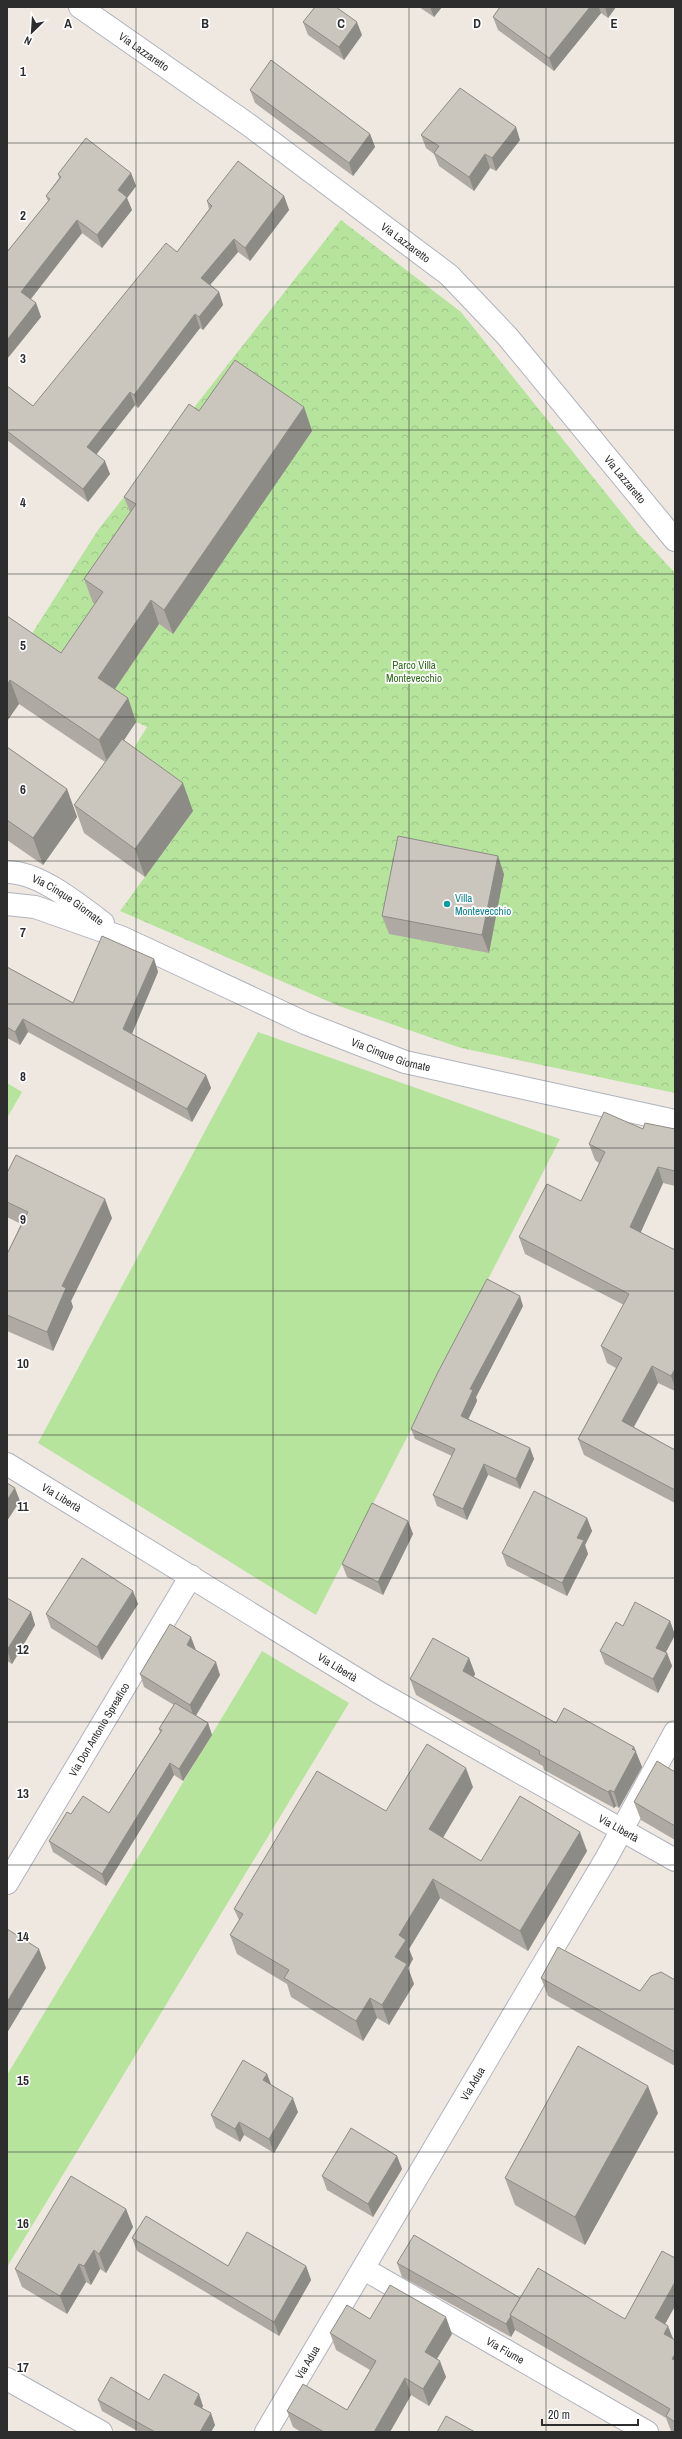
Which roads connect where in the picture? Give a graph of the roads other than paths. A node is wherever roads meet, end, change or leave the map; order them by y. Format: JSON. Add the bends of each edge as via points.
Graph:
{"nodes":[{"id":1,"x":80,"y":7,"type":"edge"},
{"id":2,"x":675,"y":540,"type":"edge"},
{"id":3,"x":7,"y":872,"type":"edge"},
{"id":4,"x":7,"y":904,"type":"edge"},
{"id":5,"x":123,"y":938,"type":"junction"},
{"id":6,"x":675,"y":1121,"type":"edge"},
{"id":7,"x":7,"y":1464,"type":"edge"},
{"id":8,"x":191,"y":1576,"type":"junction"},
{"id":9,"x":675,"y":1732,"type":"edge"},
{"id":10,"x":622,"y":1830,"type":"junction"},
{"id":11,"x":675,"y":1860,"type":"edge"},
{"id":12,"x":7,"y":1883,"type":"edge"},
{"id":13,"x":364,"y":2270,"type":"junction"},
{"id":14,"x":7,"y":2379,"type":"edge"},
{"id":15,"x":101,"y":2432,"type":"edge"},
{"id":16,"x":266,"y":2432,"type":"edge"},
{"id":17,"x":647,"y":2432,"type":"edge"}],
"edges":[{"from":1,"to":2,"type":"street","name":"Via Lazzaretto","via":[[249,125],[449,276],[507,336]]},
{"from":3,"to":5,"type":"street","name":"Via Cinque Giornate","via":[[39,880],[74,901]]},
{"from":4,"to":5,"type":"street","name":"Via Cinque Giornate","via":[[34,907]]},
{"from":5,"to":6,"type":"street","name":"Via Cinque Giornate","via":[[305,1023],[405,1062]]},
{"from":7,"to":8,"type":"street","name":"Via Libertà"},
{"from":8,"to":10,"type":"street","name":"Via Libertà","via":[[378,1692]]},
{"from":8,"to":12,"type":"street","name":"Via Don Antonio Spreafico"},
{"from":9,"to":10,"type":"street","name":"Via Adua"},
{"from":10,"to":11,"type":"street","name":"Via Libertà"},
{"from":10,"to":13,"type":"street","name":"Via Adua"},
{"from":13,"to":16,"type":"street","name":"Via Adua"},
{"from":13,"to":17,"type":"street","name":"Via Fiume"},
{"from":14,"to":15,"type":"street"}]}
